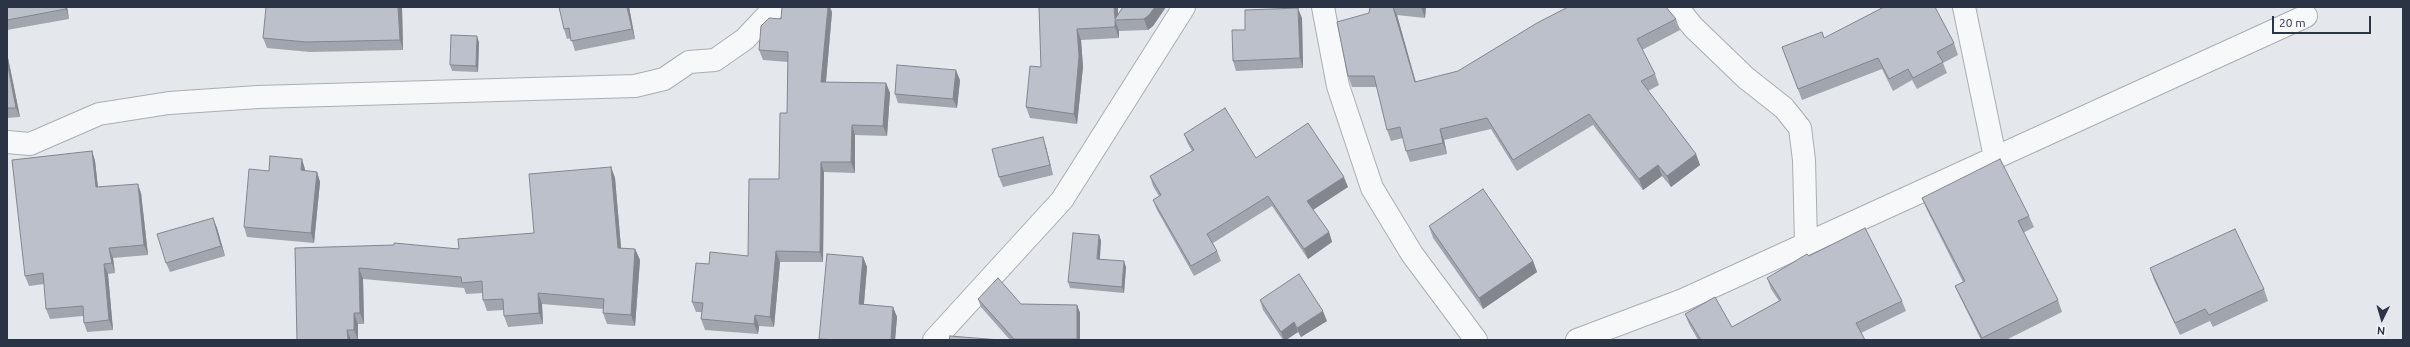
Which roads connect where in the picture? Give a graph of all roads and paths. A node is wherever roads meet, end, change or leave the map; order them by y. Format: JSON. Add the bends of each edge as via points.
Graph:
{"nodes":[{"id":1,"x":775,"y":7,"type":"edge"},
{"id":2,"x":1184,"y":7,"type":"edge"},
{"id":3,"x":1323,"y":7,"type":"edge"},
{"id":4,"x":1677,"y":7,"type":"edge"},
{"id":5,"x":1964,"y":7,"type":"edge"},
{"id":6,"x":2306,"y":16,"type":"dead end"},
{"id":7,"x":7,"y":142,"type":"edge"},
{"id":8,"x":1995,"y":158,"type":"junction"},
{"id":9,"x":1806,"y":243,"type":"junction"},
{"id":10,"x":934,"y":340,"type":"edge"},
{"id":11,"x":1476,"y":340,"type":"edge"},
{"id":12,"x":1577,"y":340,"type":"edge"}],
"edges":[{"from":1,"to":7,"type":"street","via":[[745,39],[715,60],[689,62],[664,80],[635,86],[258,97],[169,103],[99,114],[30,144]]},
{"from":2,"to":10,"type":"street","via":[[1062,200]]},
{"from":3,"to":11,"type":"street","via":[[1338,86],[1372,188],[1412,254]]},
{"from":4,"to":9,"type":"street","via":[[1693,27],[1746,78],[1784,108],[1800,128],[1804,160]]},
{"from":5,"to":8,"type":"street"},
{"from":6,"to":8,"type":"street"},
{"from":8,"to":9,"type":"street"},
{"from":9,"to":12,"type":"street","via":[[1683,300]]}]}
